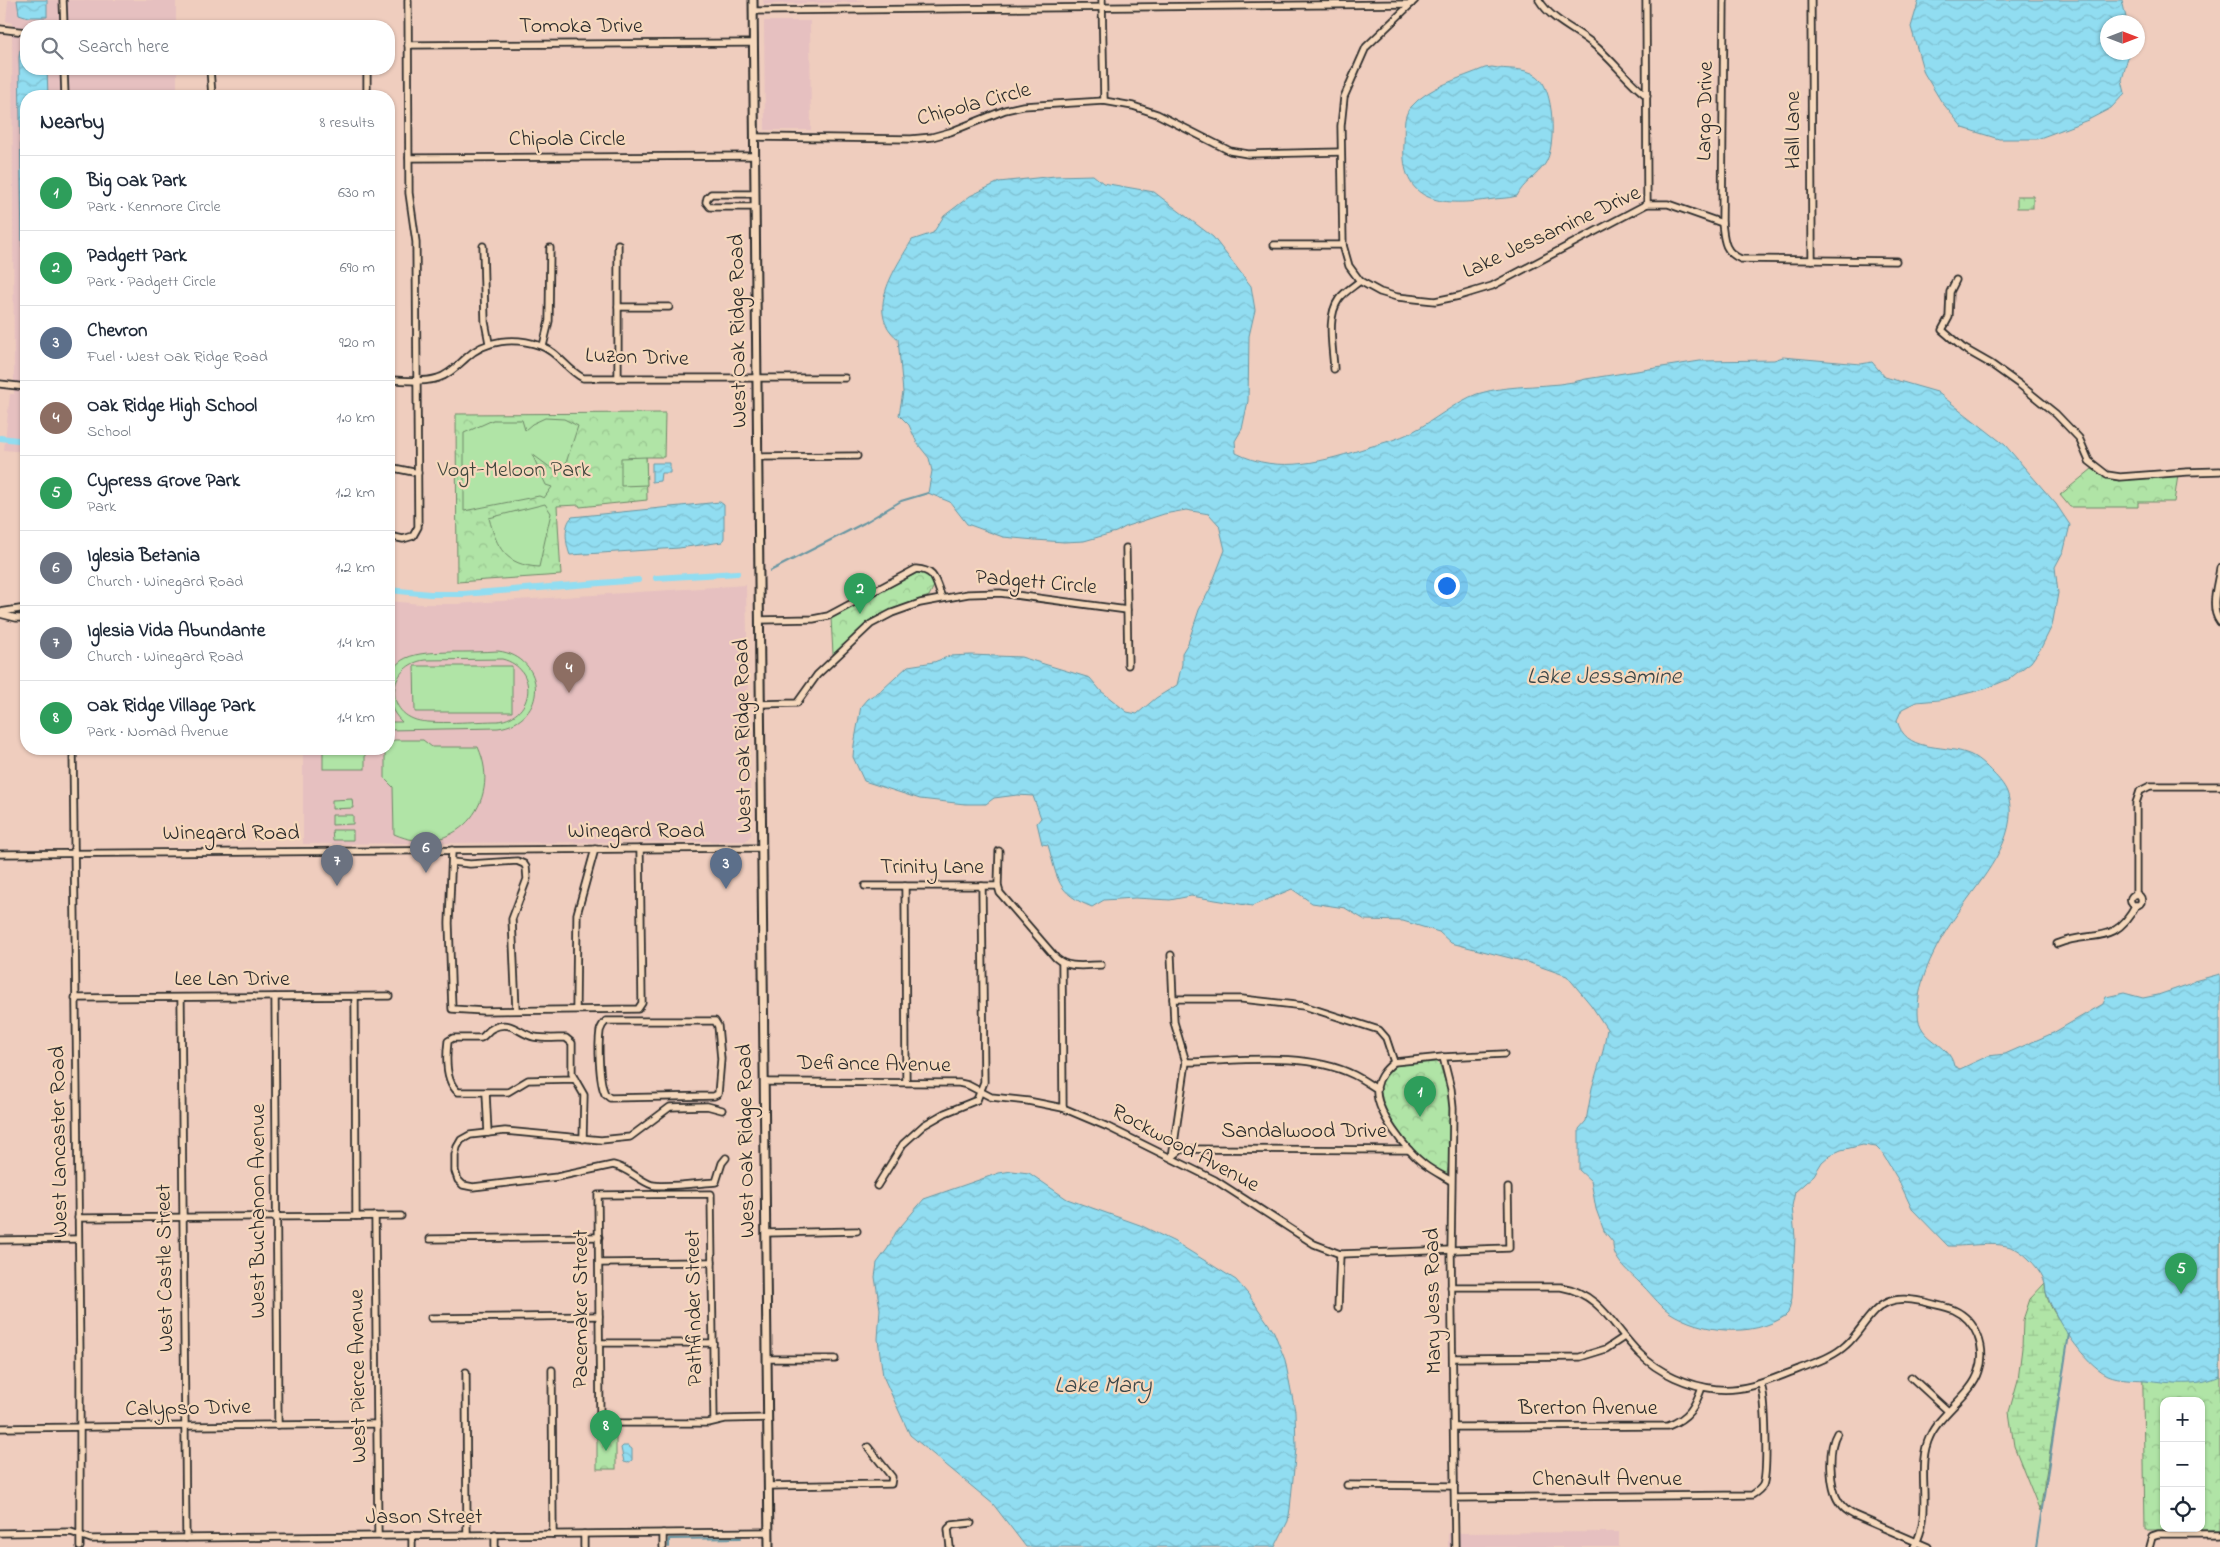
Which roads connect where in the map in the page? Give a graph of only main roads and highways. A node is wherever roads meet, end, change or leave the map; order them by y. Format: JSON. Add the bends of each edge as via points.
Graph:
{"nodes":[{"id":1,"x":753,"y":0,"type":"edge"},
{"id":2,"x":768,"y":1547,"type":"edge"}],
"edges":[{"from":1,"to":2,"type":"main road","name":"West Oak Ridge Road"}]}
